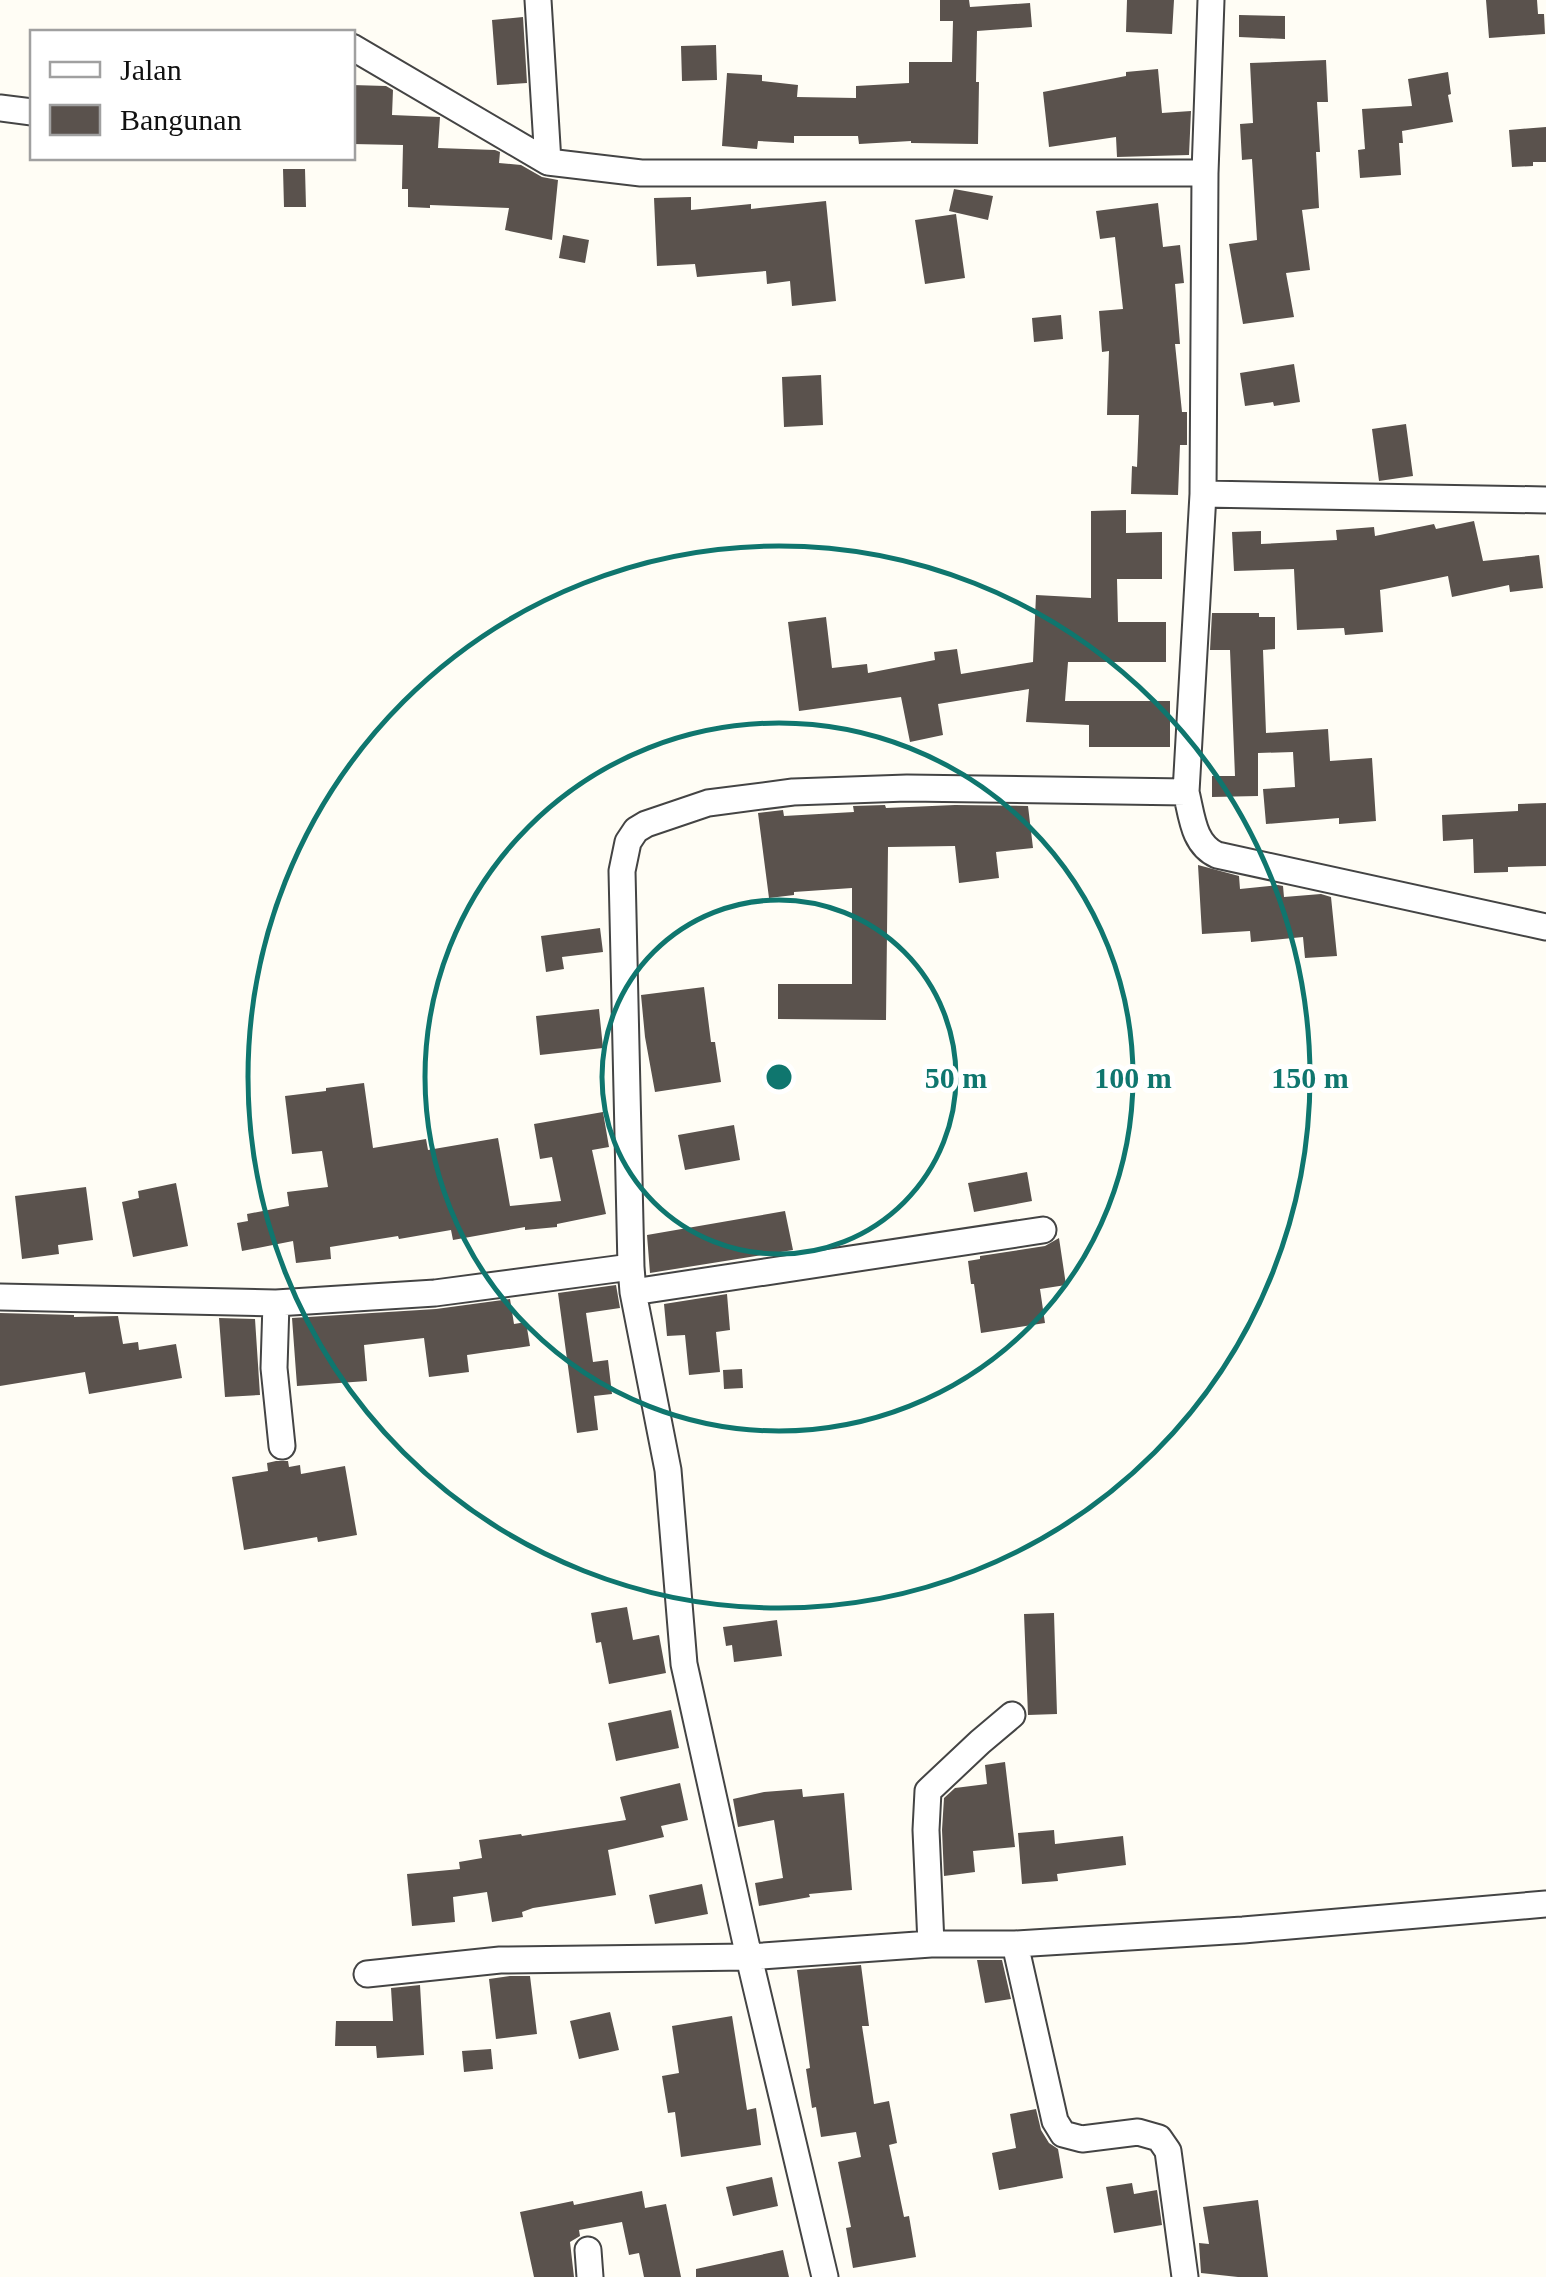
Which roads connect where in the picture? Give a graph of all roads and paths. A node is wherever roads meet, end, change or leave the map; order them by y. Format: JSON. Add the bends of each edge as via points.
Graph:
{"nodes":[{"id":1,"x":538,"y":0,"type":"edge"},
{"id":2,"x":1211,"y":0,"type":"edge"},
{"id":3,"x":355,"y":49,"type":"edge"},
{"id":4,"x":0,"y":108,"type":"edge"},
{"id":5,"x":30,"y":112,"type":"edge"},
{"id":6,"x":548,"y":162,"type":"junction"},
{"id":7,"x":1206,"y":173,"type":"junction"},
{"id":8,"x":1204,"y":494,"type":"junction"},
{"id":9,"x":1546,"y":500,"type":"edge"},
{"id":10,"x":1186,"y":792,"type":"junction"},
{"id":11,"x":1546,"y":927,"type":"edge"},
{"id":12,"x":1043,"y":1230,"type":"dead end"},
{"id":13,"x":632,"y":1280,"type":"junction"},
{"id":14,"x":0,"y":1297,"type":"edge"},
{"id":15,"x":276,"y":1303,"type":"junction"},
{"id":16,"x":282,"y":1446,"type":"dead end"},
{"id":17,"x":1012,"y":1715,"type":"dead end"},
{"id":18,"x":1546,"y":1904,"type":"edge"},
{"id":19,"x":931,"y":1944,"type":"junction"},
{"id":20,"x":1015,"y":1944,"type":"junction"},
{"id":21,"x":749,"y":1957,"type":"junction"},
{"id":22,"x":367,"y":1974,"type":"dead end"},
{"id":23,"x":588,"y":2250,"type":"dead end"},
{"id":24,"x":590,"y":2277,"type":"edge"},
{"id":25,"x":825,"y":2277,"type":"edge"},
{"id":26,"x":1185,"y":2277,"type":"edge"}],
"edges":[{"from":1,"to":6,"type":"street"},
{"from":2,"to":7,"type":"street"},
{"from":3,"to":6,"type":"street"},
{"from":4,"to":5,"type":"street"},
{"from":6,"to":7,"type":"street","via":[[641,173]]},
{"from":7,"to":8,"type":"street"},
{"from":8,"to":9,"type":"street"},
{"from":8,"to":10,"type":"street"},
{"from":10,"to":11,"type":"street","via":[[1198,839],[1218,855]]},
{"from":10,"to":13,"type":"street","via":[[793,792],[708,803],[636,830],[622,871]]},
{"from":12,"to":13,"type":"street"},
{"from":13,"to":15,"type":"street"},
{"from":13,"to":21,"type":"street","via":[[668,1470],[684,1664]]},
{"from":14,"to":15,"type":"street"},
{"from":15,"to":16,"type":"street"},
{"from":17,"to":19,"type":"street","via":[[928,1791]]},
{"from":18,"to":20,"type":"street"},
{"from":19,"to":20,"type":"street"},
{"from":19,"to":21,"type":"street"},
{"from":20,"to":26,"type":"street","via":[[1054,2121],[1063,2134],[1082,2139],[1138,2132],[1159,2138],[1168,2151]]},
{"from":21,"to":22,"type":"street","via":[[500,1960]]},
{"from":21,"to":25,"type":"street"},
{"from":23,"to":24,"type":"street"}]}
